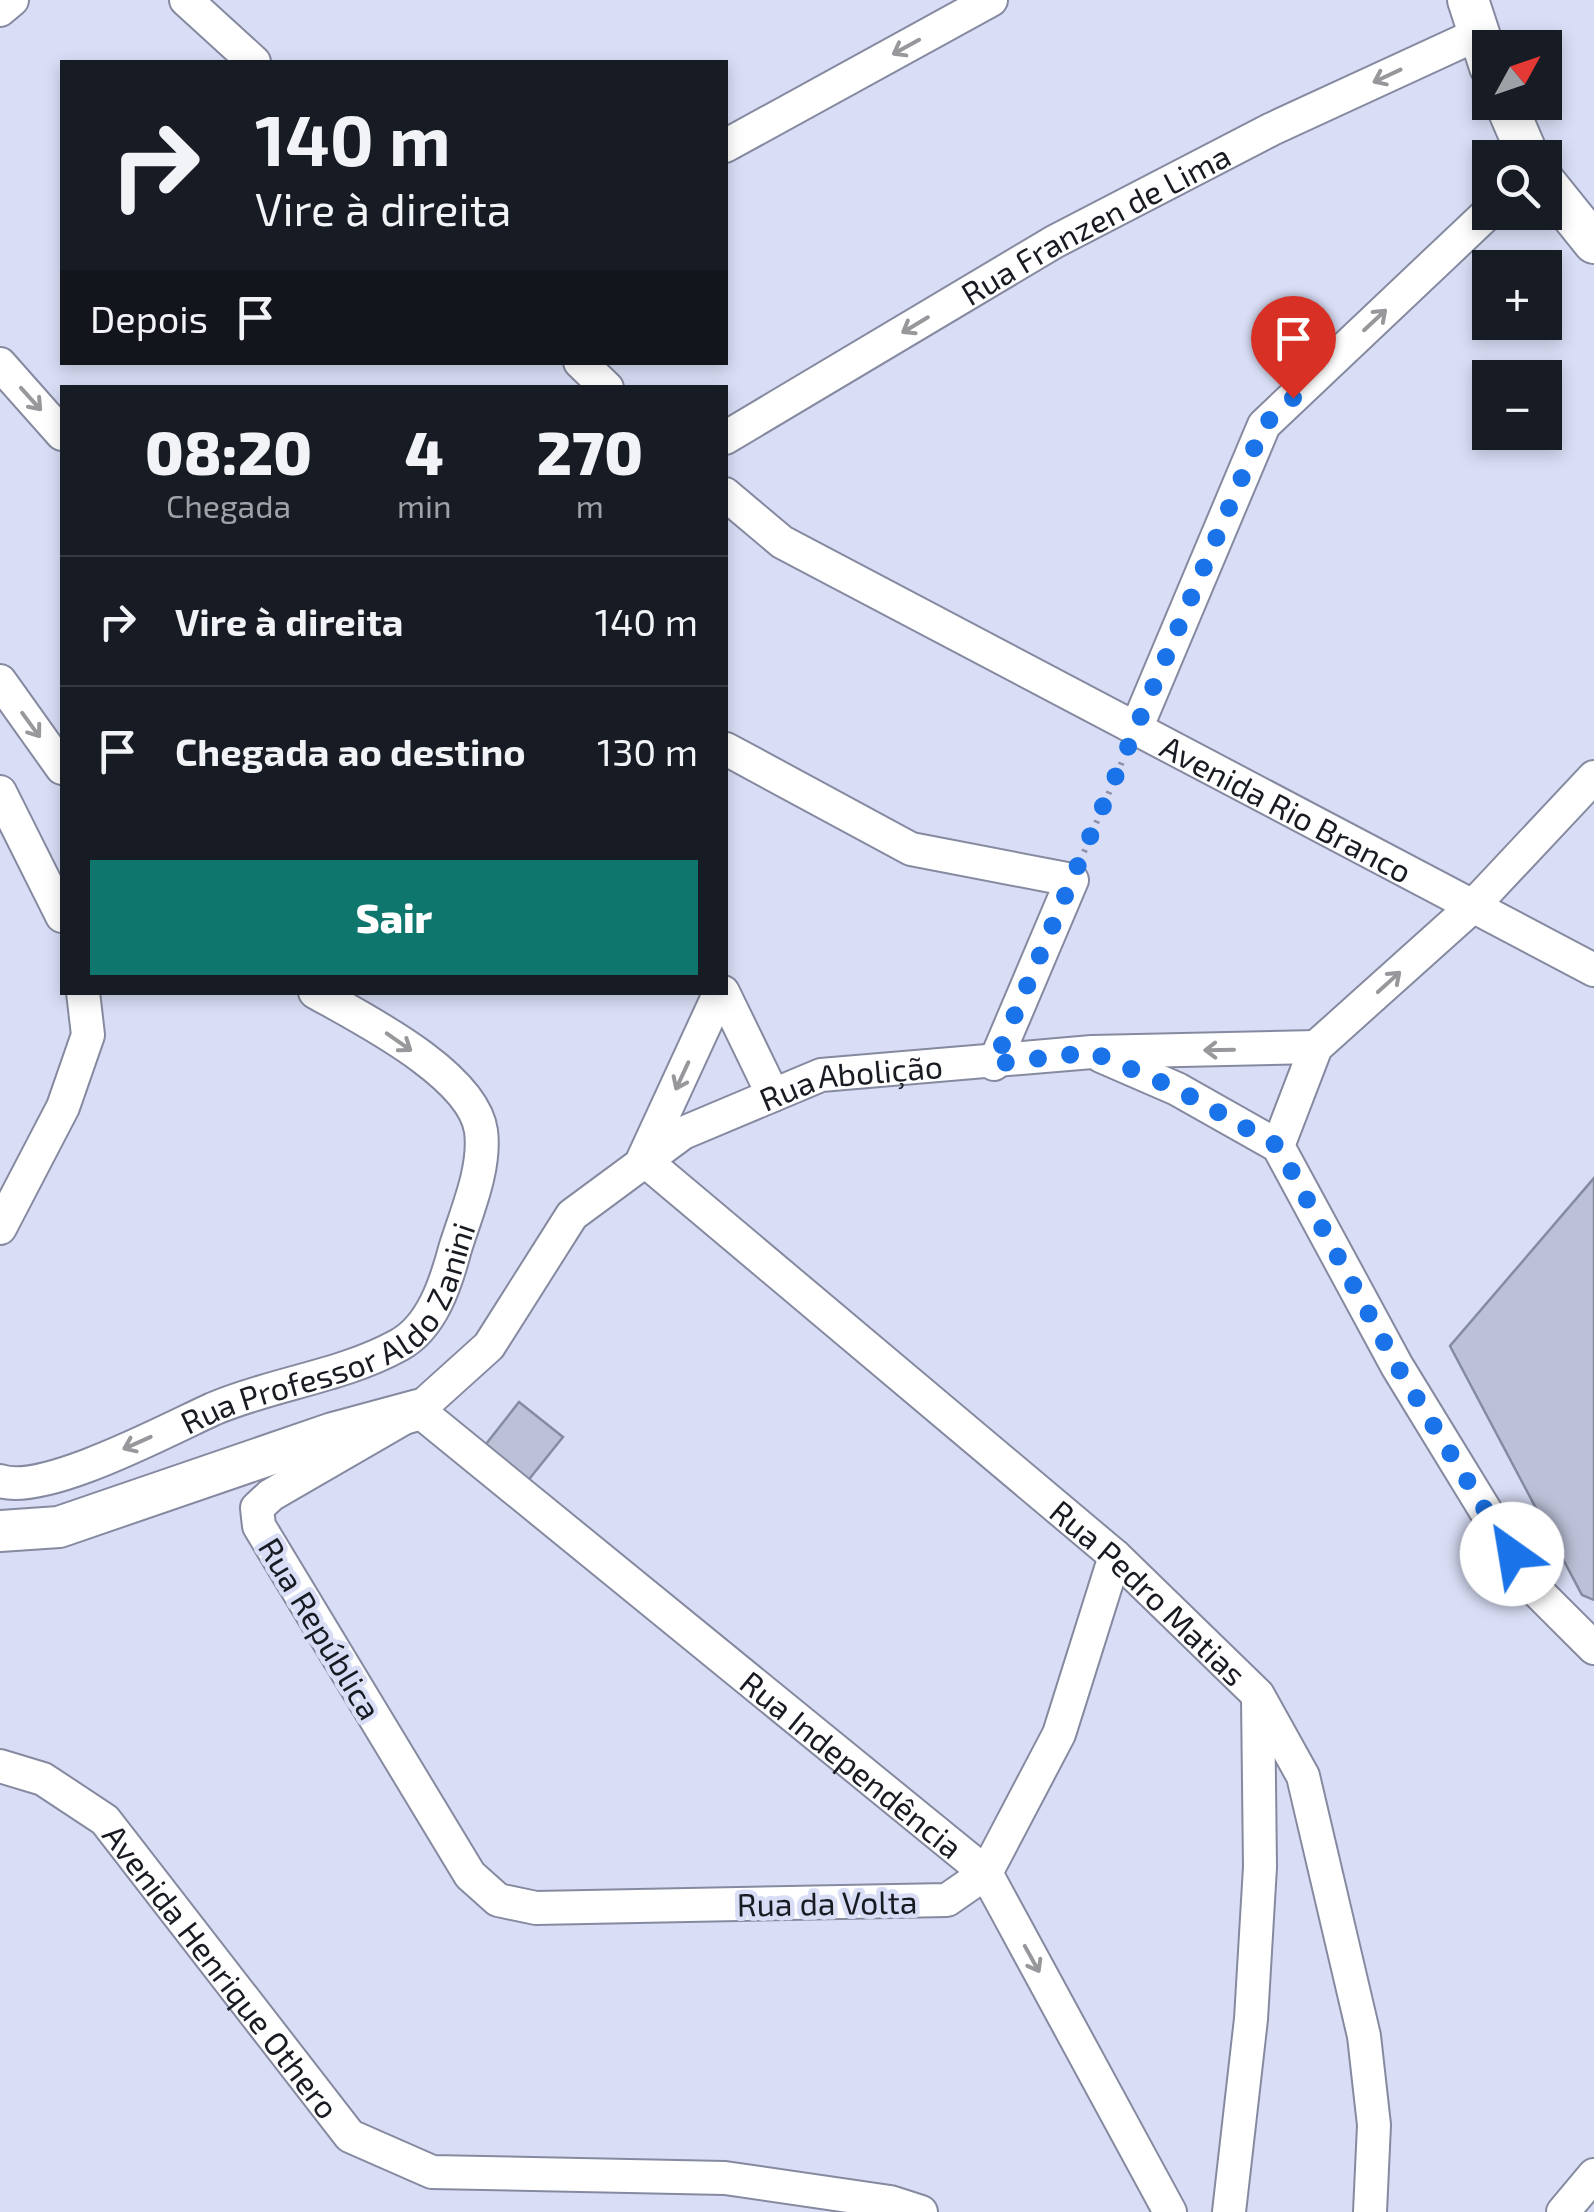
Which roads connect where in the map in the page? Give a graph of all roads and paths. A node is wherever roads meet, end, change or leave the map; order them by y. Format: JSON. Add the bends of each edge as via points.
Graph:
{"nodes":[{"id":1,"x":12,"y":0,"type":"edge"},
{"id":2,"x":186,"y":0,"type":"edge"},
{"id":3,"x":992,"y":0,"type":"edge"},
{"id":4,"x":0,"y":10,"type":"edge"},
{"id":5,"x":1472,"y":37,"type":"edge"},
{"id":6,"x":252,"y":60,"type":"edge"},
{"id":7,"x":728,"y":144,"type":"edge"},
{"id":8,"x":1562,"y":203,"type":"edge"},
{"id":9,"x":1472,"y":228,"type":"edge"},
{"id":10,"x":1594,"y":243,"type":"edge"},
{"id":11,"x":0,"y":364,"type":"edge"},
{"id":12,"x":583,"y":365,"type":"edge"},
{"id":13,"x":604,"y":385,"type":"edge"},
{"id":14,"x":60,"y":432,"type":"edge"},
{"id":15,"x":728,"y":436,"type":"edge"},
{"id":16,"x":728,"y":497,"type":"edge"},
{"id":17,"x":0,"y":681,"type":"edge"},
{"id":18,"x":1136,"y":729,"type":"junction"},
{"id":19,"x":728,"y":750,"type":"edge"},
{"id":20,"x":60,"y":765,"type":"edge"},
{"id":21,"x":1594,"y":776,"type":"edge"},
{"id":22,"x":0,"y":792,"type":"edge"},
{"id":23,"x":1072,"y":880,"type":"junction"},
{"id":24,"x":1472,"y":907,"type":"junction"},
{"id":25,"x":60,"y":912,"type":"edge"},
{"id":26,"x":1594,"y":970,"type":"edge"},
{"id":27,"x":83,"y":995,"type":"edge"},
{"id":28,"x":321,"y":995,"type":"edge"},
{"id":29,"x":720,"y":995,"type":"edge"},
{"id":30,"x":722,"y":995,"type":"edge"},
{"id":31,"x":1316,"y":1048,"type":"junction"},
{"id":32,"x":1092,"y":1052,"type":"junction"},
{"id":33,"x":994,"y":1064,"type":"junction"},
{"id":34,"x":773,"y":1096,"type":"junction"},
{"id":35,"x":1278,"y":1146,"type":"junction"},
{"id":36,"x":643,"y":1159,"type":"junction"},
{"id":37,"x":0,"y":1228,"type":"edge"},
{"id":38,"x":418,"y":1410,"type":"junction"},
{"id":39,"x":0,"y":1481,"type":"edge"},
{"id":40,"x":0,"y":1531,"type":"edge"},
{"id":41,"x":1115,"y":1556,"type":"junction"},
{"id":42,"x":1594,"y":1648,"type":"edge"},
{"id":43,"x":1258,"y":1695,"type":"junction"},
{"id":44,"x":0,"y":1766,"type":"edge"},
{"id":45,"x":986,"y":1873,"type":"junction"},
{"id":46,"x":498,"y":1900,"type":"joint"},
{"id":47,"x":1594,"y":2175,"type":"edge"},
{"id":48,"x":921,"y":2212,"type":"edge"},
{"id":49,"x":1170,"y":2212,"type":"edge"},
{"id":50,"x":1228,"y":2212,"type":"edge"},
{"id":51,"x":1370,"y":2212,"type":"edge"},
{"id":52,"x":1562,"y":2212,"type":"edge"}],
"edges":[{"from":1,"to":4,"type":"street"},
{"from":2,"to":6,"type":"street"},
{"from":3,"to":7,"type":"street","one_way":true},
{"from":5,"to":15,"type":"street","name":"Rua Franzen de Lima","one_way":true,"via":[[1272,129],[1054,242]]},
{"from":8,"to":10,"type":"street"},
{"from":18,"to":9,"type":"street","one_way":true,"via":[[1264,425]]},
{"from":11,"to":14,"type":"street","one_way":true},
{"from":12,"to":13,"type":"street"},
{"from":16,"to":18,"type":"street","name":"Avenida Rio Branco","via":[[782,542]]},
{"from":17,"to":20,"type":"street","one_way":true},
{"from":18,"to":23,"type":"path"},
{"from":18,"to":24,"type":"street","name":"Avenida Rio Branco"},
{"from":19,"to":23,"type":"street","via":[[911,849]]},
{"from":21,"to":24,"type":"street"},
{"from":22,"to":25,"type":"street"},
{"from":23,"to":33,"type":"street"},
{"from":24,"to":26,"type":"street","name":"Avenida Rio Branco"},
{"from":31,"to":24,"type":"street","one_way":true},
{"from":27,"to":37,"type":"street","via":[[88,1035],[62,1107]]},
{"from":28,"to":39,"type":"street","name":"Rua Professor Aldo Zanini","one_way":true,"via":[[402,1042],[462,1094],[481,1128],[479,1169],[430,1316],[403,1344],[318,1378],[250,1394],[64,1475]]},
{"from":29,"to":36,"type":"street","one_way":true},
{"from":30,"to":34,"type":"street"},
{"from":31,"to":32,"type":"street","name":"Rua Abolição","one_way":true},
{"from":31,"to":35,"type":"street"},
{"from":32,"to":33,"type":"street","name":"Rua Abolição"},
{"from":32,"to":35,"type":"street","via":[[1177,1089]]},
{"from":33,"to":34,"type":"street","name":"Rua Abolição","via":[[821,1075]]},
{"from":34,"to":36,"type":"street","name":"Rua Abolição","via":[[683,1133]]},
{"from":35,"to":42,"type":"street","via":[[1397,1366],[1531,1586]]},
{"from":36,"to":38,"type":"street","name":"Rua Abolição","via":[[572,1215],[489,1346]]},
{"from":36,"to":41,"type":"street","name":"Rua Pedro Matias"},
{"from":38,"to":40,"type":"street","via":[[60,1528]]},
{"from":38,"to":45,"type":"street","name":"Rua Independência"},
{"from":38,"to":46,"type":"street","name":"Rua República","via":[[271,1495],[257,1508],[259,1526],[470,1875]]},
{"from":41,"to":43,"type":"street","name":"Rua Pedro Matias"},
{"from":41,"to":45,"type":"street","name":"Rua da Volta","via":[[1059,1734]]},
{"from":43,"to":50,"type":"street","name":"Rua Pedro Matias","via":[[1260,1866]]},
{"from":43,"to":51,"type":"street","via":[[1303,1776],[1364,2036],[1374,2125]]},
{"from":44,"to":48,"type":"street","name":"Avenida Henrique Othero","via":[[43,1779],[105,1820],[350,2136],[432,2172],[725,2178]]},
{"from":45,"to":46,"type":"street","name":"Rua da Volta","via":[[947,1900],[536,1908]]},
{"from":45,"to":49,"type":"street","name":"Rua Independência","one_way":true},
{"from":47,"to":52,"type":"street"}]}
